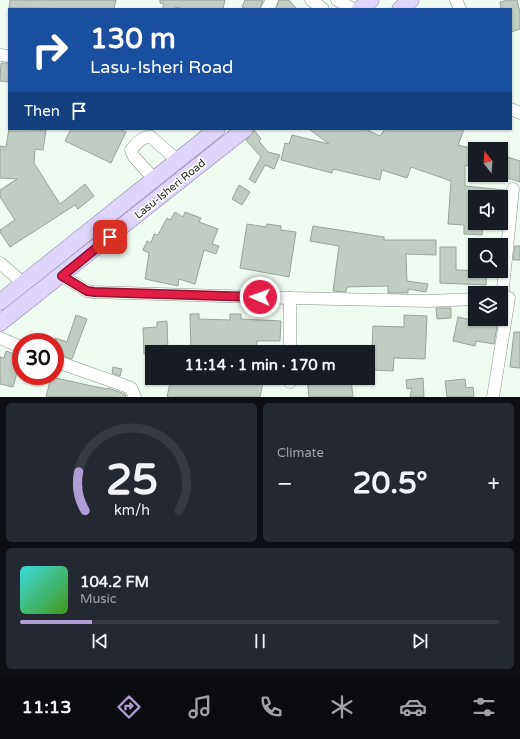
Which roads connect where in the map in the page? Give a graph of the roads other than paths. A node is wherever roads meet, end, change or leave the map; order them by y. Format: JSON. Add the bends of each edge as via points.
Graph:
{"nodes":[{"id":1,"x":311,"y":0,"type":"edge"},
{"id":2,"x":337,"y":0,"type":"edge"},
{"id":3,"x":372,"y":0,"type":"edge"},
{"id":4,"x":411,"y":0,"type":"edge"},
{"id":5,"x":322,"y":8,"type":"edge"},
{"id":6,"x":351,"y":8,"type":"edge"},
{"id":7,"x":361,"y":8,"type":"edge"},
{"id":8,"x":401,"y":8,"type":"edge"},
{"id":9,"x":216,"y":130,"type":"edge"},
{"id":10,"x":241,"y":130,"type":"edge"},
{"id":11,"x":226,"y":134,"type":"edge"},
{"id":12,"x":178,"y":161,"type":"junction"},
{"id":13,"x":155,"y":180,"type":"junction"},
{"id":14,"x":513,"y":189,"type":"dead end"},
{"id":15,"x":0,"y":263,"type":"edge"},
{"id":16,"x":62,"y":276,"type":"junction"},
{"id":17,"x":23,"y":283,"type":"junction"},
{"id":18,"x":290,"y":298,"type":"junction"},
{"id":19,"x":508,"y":298,"type":"edge"},
{"id":20,"x":468,"y":299,"type":"edge"},
{"id":21,"x":0,"y":302,"type":"edge"},
{"id":22,"x":0,"y":324,"type":"edge"},
{"id":23,"x":504,"y":326,"type":"edge"},
{"id":24,"x":0,"y":338,"type":"edge"},
{"id":25,"x":12,"y":343,"type":"edge"},
{"id":26,"x":290,"y":345,"type":"edge"},
{"id":27,"x":64,"y":363,"type":"edge"},
{"id":28,"x":135,"y":397,"type":"edge"},
{"id":29,"x":493,"y":397,"type":"edge"}],
"edges":[{"from":1,"to":5,"type":"street"},
{"from":2,"to":6,"type":"street"},
{"from":3,"to":7,"type":"main road"},
{"from":4,"to":8,"type":"main road"},
{"from":9,"to":12,"type":"main road","name":"Lasu-Isheri Road"},
{"from":10,"to":11,"type":"main road","name":"Lasu-Isheri Road"},
{"from":11,"to":16,"type":"main road","name":"Lasu-Isheri Road"},
{"from":12,"to":13,"type":"main road","name":"Lasu-Isheri Road"},
{"from":12,"to":13,"type":"street","via":[[151,137],[146,136],[140,140],[131,150],[134,157]]},
{"from":13,"to":17,"type":"main road","name":"Lasu-Isheri Road"},
{"from":14,"to":19,"type":"street"},
{"from":15,"to":17,"type":"street"},
{"from":16,"to":18,"type":"street","via":[[87,291],[94,292]]},
{"from":16,"to":22,"type":"main road","name":"Lasu-Isheri Road"},
{"from":17,"to":21,"type":"main road","name":"Lasu-Isheri Road"},
{"from":18,"to":20,"type":"street"},
{"from":18,"to":26,"type":"street"},
{"from":23,"to":29,"type":"street"},
{"from":24,"to":25,"type":"street"},
{"from":27,"to":28,"type":"street","via":[[130,388]]}]}
